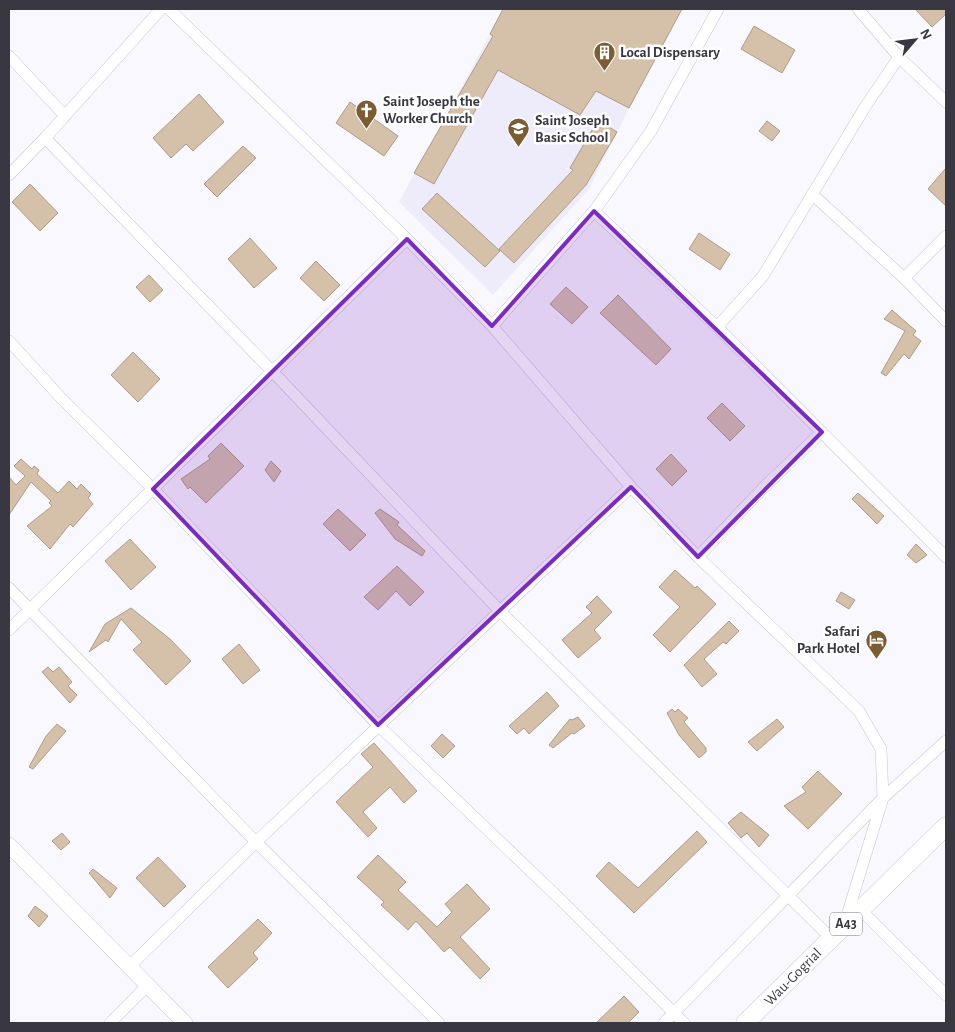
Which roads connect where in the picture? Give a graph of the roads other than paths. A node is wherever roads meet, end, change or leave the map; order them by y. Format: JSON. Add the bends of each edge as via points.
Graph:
{"nodes":[{"id":1,"x":161,"y":9,"type":"edge"},
{"id":2,"x":169,"y":9,"type":"edge"},
{"id":3,"x":718,"y":9,"type":"edge"},
{"id":4,"x":858,"y":9,"type":"edge"},
{"id":5,"x":9,"y":56,"type":"edge"},
{"id":6,"x":899,"y":57,"type":"junction"},
{"id":7,"x":946,"y":102,"type":"edge"},
{"id":8,"x":65,"y":116,"type":"junction"},
{"id":9,"x":45,"y":138,"type":"junction"},
{"id":10,"x":9,"y":175,"type":"edge"},
{"id":11,"x":812,"y":194,"type":"junction"},
{"id":12,"x":594,"y":211,"type":"junction"},
{"id":13,"x":946,"y":236,"type":"edge"},
{"id":14,"x":407,"y":239,"type":"junction"},
{"id":15,"x":904,"y":278,"type":"junction"},
{"id":16,"x":946,"y":321,"type":"edge"},
{"id":17,"x":492,"y":326,"type":"junction"},
{"id":18,"x":717,"y":327,"type":"junction"},
{"id":19,"x":9,"y":341,"type":"edge"},
{"id":20,"x":273,"y":372,"type":"junction"},
{"id":21,"x":822,"y":432,"type":"junction"},
{"id":22,"x":631,"y":487,"type":"junction"},
{"id":23,"x":153,"y":489,"type":"junction"},
{"id":24,"x":698,"y":557,"type":"junction"},
{"id":25,"x":946,"y":557,"type":"edge"},
{"id":26,"x":9,"y":588,"type":"edge"},
{"id":27,"x":30,"y":610,"type":"junction"},
{"id":28,"x":499,"y":610,"type":"junction"},
{"id":29,"x":9,"y":630,"type":"edge"},
{"id":30,"x":378,"y":726,"type":"junction"},
{"id":31,"x":946,"y":741,"type":"edge"},
{"id":32,"x":883,"y":798,"type":"junction"},
{"id":33,"x":946,"y":826,"type":"edge"},
{"id":34,"x":256,"y":842,"type":"junction"},
{"id":35,"x":9,"y":845,"type":"edge"},
{"id":36,"x":790,"y":897,"type":"junction"},
{"id":37,"x":861,"y":910,"type":"junction"},
{"id":38,"x":844,"y":926,"type":"junction"},
{"id":39,"x":832,"y":939,"type":"junction"},
{"id":40,"x":129,"y":967,"type":"junction"},
{"id":41,"x":147,"y":986,"type":"junction"},
{"id":42,"x":946,"y":995,"type":"edge"},
{"id":43,"x":674,"y":1013,"type":"junction"},
{"id":44,"x":754,"y":1021,"type":"edge"},
{"id":45,"x":110,"y":1023,"type":"edge"},
{"id":46,"x":186,"y":1023,"type":"edge"},
{"id":47,"x":439,"y":1023,"type":"edge"},
{"id":48,"x":664,"y":1023,"type":"edge"},
{"id":49,"x":684,"y":1023,"type":"edge"}],
"edges":[{"from":1,"to":8,"type":"street"},
{"from":2,"to":14,"type":"street"},
{"from":3,"to":12,"type":"street","via":[[651,132]]},
{"from":4,"to":6,"type":"street"},
{"from":5,"to":8,"type":"street"},
{"from":6,"to":7,"type":"street"},
{"from":6,"to":11,"type":"street"},
{"from":8,"to":9,"type":"street"},
{"from":9,"to":10,"type":"street"},
{"from":9,"to":20,"type":"street"},
{"from":11,"to":15,"type":"street"},
{"from":11,"to":18,"type":"street","via":[[763,276]]},
{"from":12,"to":17,"type":"street"},
{"from":12,"to":18,"type":"street"},
{"from":13,"to":15,"type":"street"},
{"from":14,"to":17,"type":"street"},
{"from":14,"to":20,"type":"street"},
{"from":15,"to":16,"type":"street"},
{"from":17,"to":22,"type":"street"},
{"from":18,"to":21,"type":"street"},
{"from":19,"to":23,"type":"street"},
{"from":20,"to":23,"type":"street"},
{"from":20,"to":28,"type":"street"},
{"from":21,"to":24,"type":"street"},
{"from":21,"to":25,"type":"street"},
{"from":22,"to":24,"type":"street"},
{"from":22,"to":28,"type":"street"},
{"from":23,"to":27,"type":"street"},
{"from":23,"to":30,"type":"street"},
{"from":24,"to":32,"type":"street","via":[[859,711],[881,749]]},
{"from":26,"to":27,"type":"street"},
{"from":27,"to":29,"type":"street"},
{"from":27,"to":34,"type":"street"},
{"from":28,"to":30,"type":"street"},
{"from":28,"to":36,"type":"street"},
{"from":30,"to":34,"type":"street"},
{"from":30,"to":43,"type":"street"},
{"from":31,"to":32,"type":"street"},
{"from":32,"to":36,"type":"street"},
{"from":32,"to":38,"type":"street"},
{"from":33,"to":37,"type":"main road","name":"Wau-Gogrial","number":"A43"},
{"from":34,"to":40,"type":"street"},
{"from":34,"to":47,"type":"street"},
{"from":35,"to":40,"type":"street"},
{"from":36,"to":39,"type":"street"},
{"from":36,"to":43,"type":"street"},
{"from":37,"to":38,"type":"main road","name":"Wau-Gogrial","number":"A43"},
{"from":37,"to":42,"type":"street"},
{"from":38,"to":39,"type":"main road","name":"Wau-Gogrial","number":"A43"},
{"from":39,"to":44,"type":"main road","name":"Wau-Gogrial","number":"A43"},
{"from":40,"to":41,"type":"street"},
{"from":41,"to":45,"type":"street"},
{"from":41,"to":46,"type":"street"},
{"from":43,"to":48,"type":"street"},
{"from":43,"to":49,"type":"street"}]}
